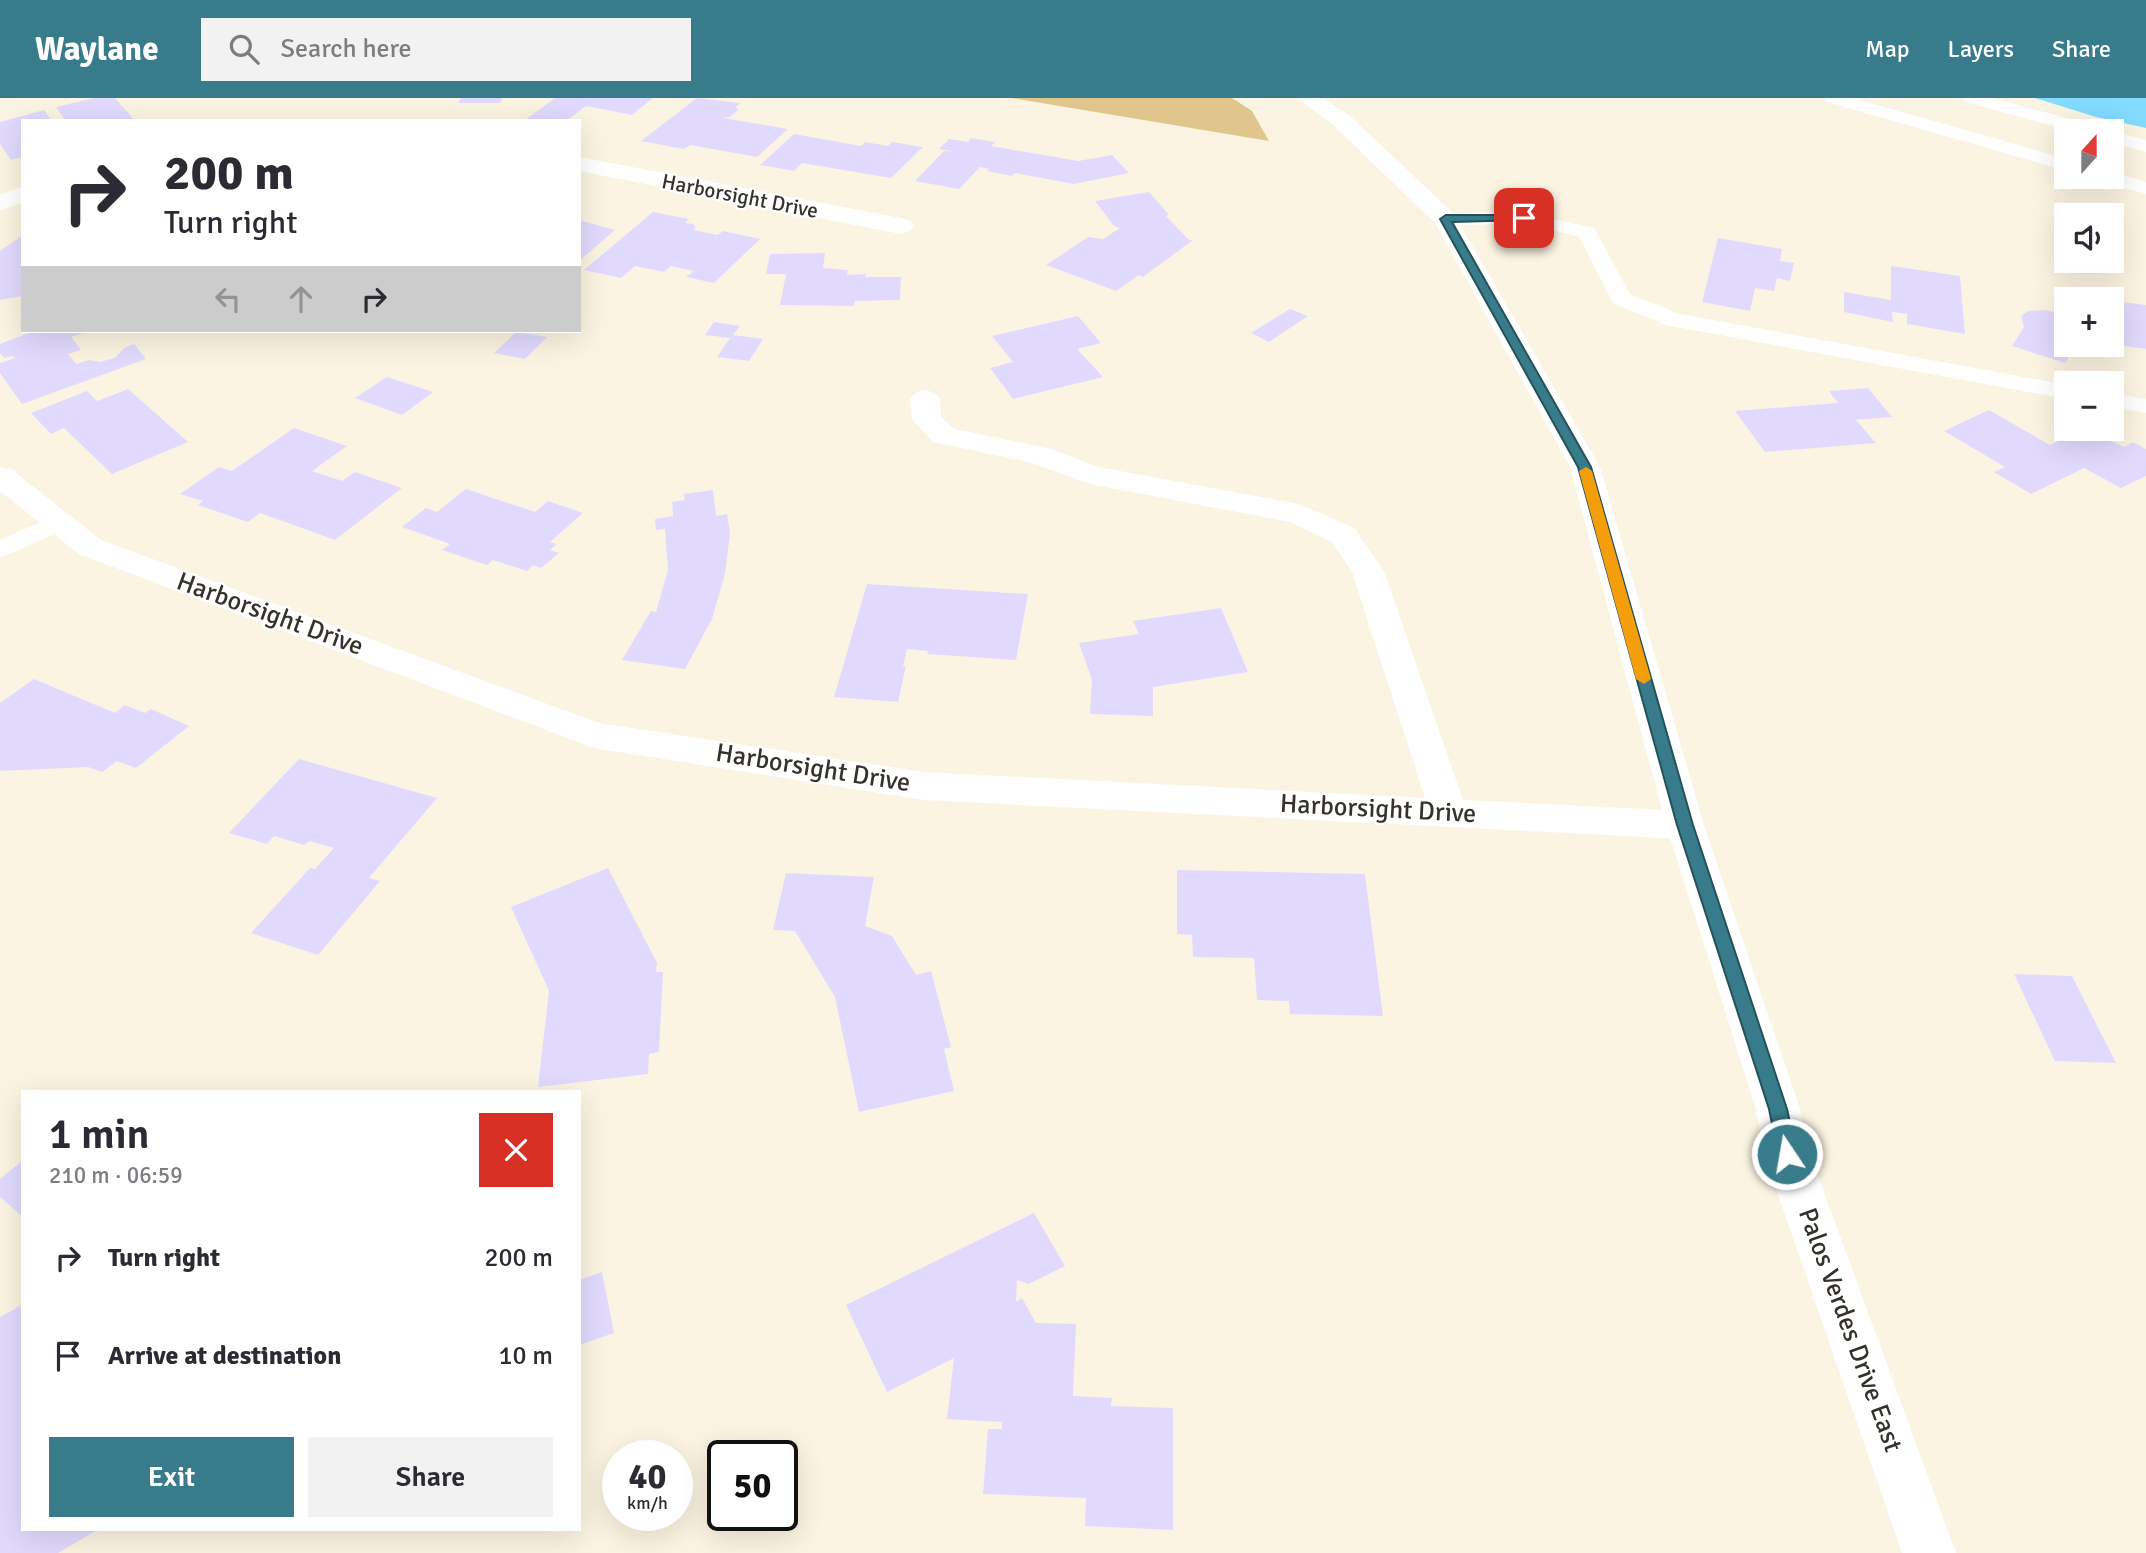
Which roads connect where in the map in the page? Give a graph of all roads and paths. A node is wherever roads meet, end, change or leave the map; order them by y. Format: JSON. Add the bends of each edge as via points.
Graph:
{"nodes":[{"id":1,"x":1308,"y":98,"type":"edge"},
{"id":2,"x":1833,"y":98,"type":"edge"},
{"id":3,"x":1971,"y":98,"type":"edge"},
{"id":4,"x":2054,"y":120,"type":"edge"},
{"id":5,"x":2124,"y":140,"type":"edge"},
{"id":6,"x":2146,"y":146,"type":"edge"},
{"id":7,"x":2054,"y":161,"type":"edge"},
{"id":8,"x":581,"y":164,"type":"edge"},
{"id":9,"x":2146,"y":172,"type":"edge"},
{"id":10,"x":2124,"y":177,"type":"edge"},
{"id":11,"x":2124,"y":182,"type":"edge"},
{"id":12,"x":2146,"y":188,"type":"edge"},
{"id":13,"x":21,"y":194,"type":"edge"},
{"id":14,"x":0,"y":204,"type":"edge"},
{"id":15,"x":1446,"y":219,"type":"junction"},
{"id":16,"x":901,"y":226,"type":"dead end"},
{"id":17,"x":2054,"y":390,"type":"edge"},
{"id":18,"x":925,"y":399,"type":"dead end"},
{"id":19,"x":2124,"y":402,"type":"edge"},
{"id":20,"x":2146,"y":406,"type":"edge"},
{"id":21,"x":0,"y":476,"type":"edge"},
{"id":22,"x":58,"y":522,"type":"junction"},
{"id":23,"x":0,"y":550,"type":"edge"},
{"id":24,"x":1449,"y":813,"type":"junction"},
{"id":25,"x":1685,"y":825,"type":"junction"},
{"id":26,"x":1929,"y":1553,"type":"edge"}],
"edges":[{"from":1,"to":15,"type":"street","name":"Palos Verdes Drive East","via":[[1341,120]]},
{"from":2,"to":7,"type":"lane"},
{"from":3,"to":4,"type":"lane"},
{"from":5,"to":6,"type":"lane"},
{"from":8,"to":16,"type":"street","name":"Harborsight Drive"},
{"from":9,"to":10,"type":"lane"},
{"from":11,"to":12,"type":"lane"},
{"from":13,"to":14,"type":"street"},
{"from":15,"to":17,"type":"lane","via":[[1524,218],[1587,232],[1621,298],[1674,320]]},
{"from":15,"to":25,"type":"street","name":"Palos Verdes Drive East","via":[[1585,467]]},
{"from":18,"to":24,"type":"street","via":[[927,419],[944,436],[1037,454],[1090,475],[1299,514],[1343,535],[1368,571]]},
{"from":19,"to":20,"type":"lane"},
{"from":21,"to":22,"type":"street","name":"Harborsight Drive"},
{"from":22,"to":23,"type":"lane"},
{"from":22,"to":24,"type":"street","name":"Harborsight Drive","via":[[90,548],[594,735],[923,786]]},
{"from":24,"to":25,"type":"street","name":"Harborsight Drive"},
{"from":25,"to":26,"type":"street","name":"Palos Verdes Drive East","via":[[1778,1109],[1787,1154]]}]}
